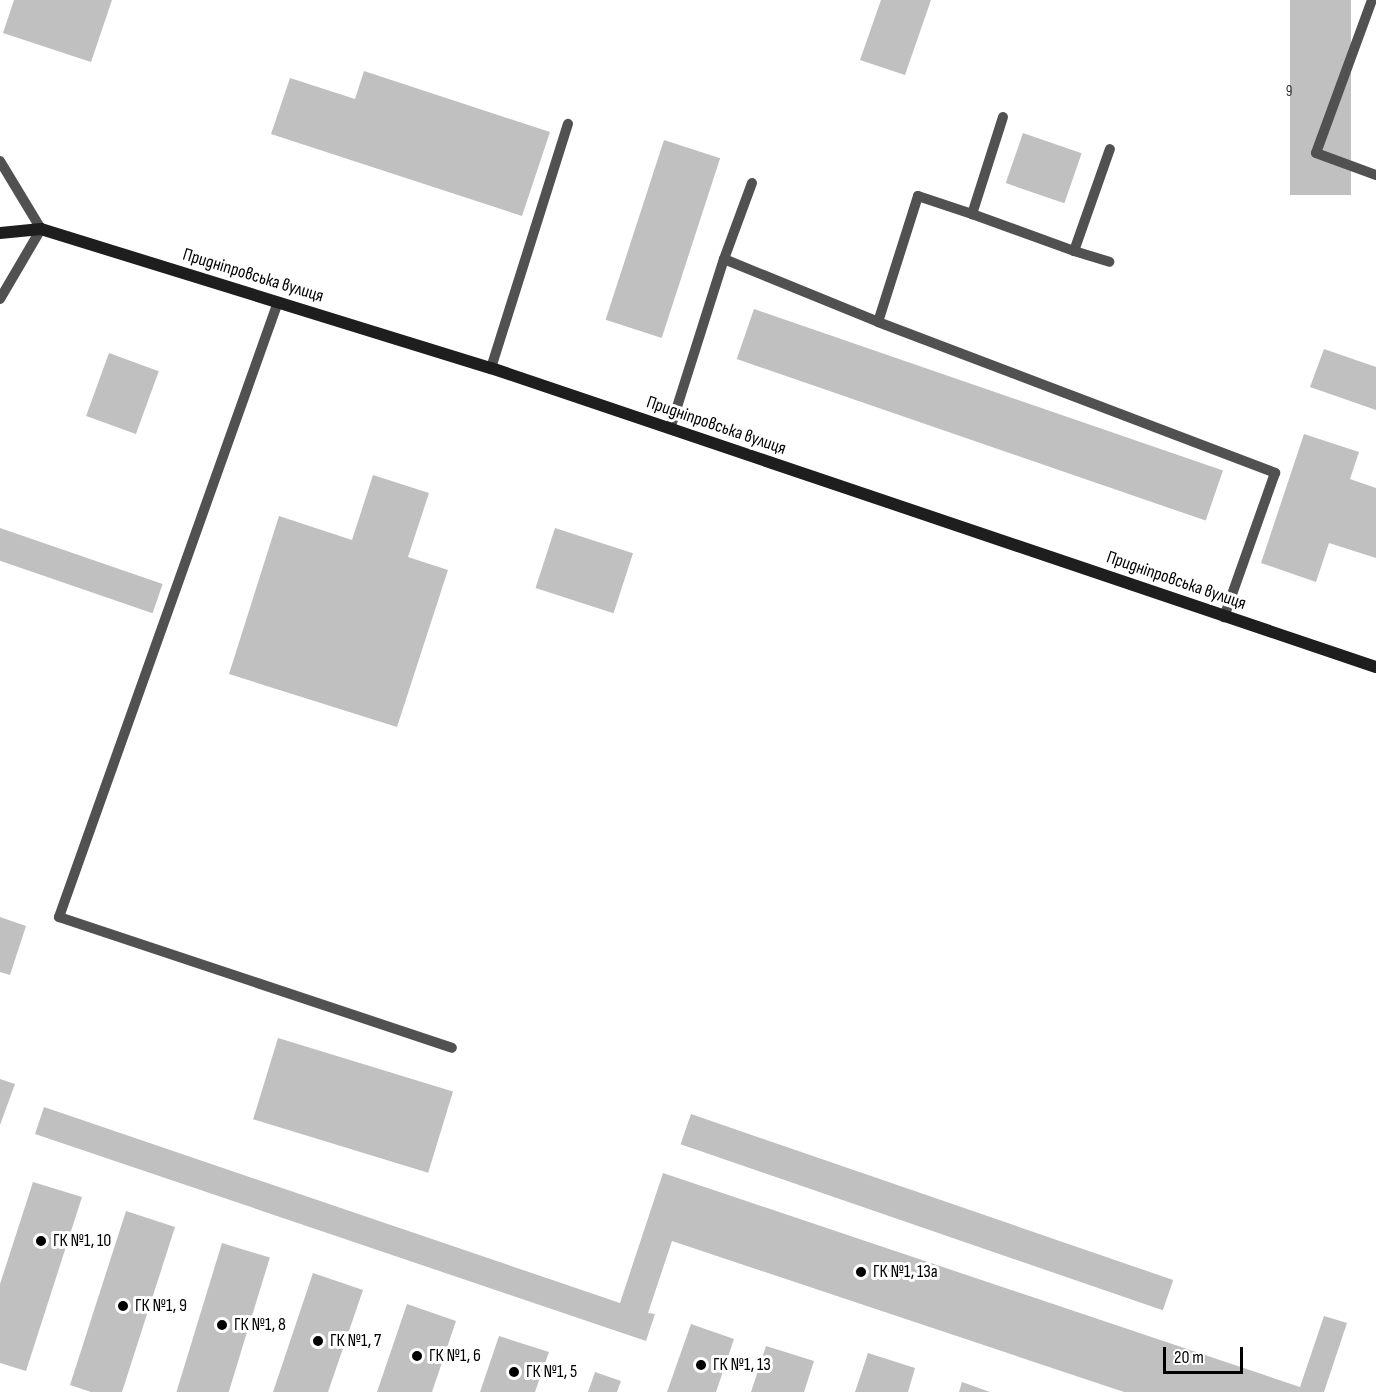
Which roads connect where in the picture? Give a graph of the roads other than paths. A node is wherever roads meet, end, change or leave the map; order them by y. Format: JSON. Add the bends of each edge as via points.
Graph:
{"nodes":[{"id":1,"x":1372,"y":0,"type":"edge"},
{"id":2,"x":1003,"y":117,"type":"dead end"},
{"id":3,"x":568,"y":124,"type":"dead end"},
{"id":4,"x":1110,"y":149,"type":"dead end"},
{"id":5,"x":0,"y":161,"type":"edge"},
{"id":6,"x":1376,"y":175,"type":"edge"},
{"id":7,"x":752,"y":183,"type":"dead end"},
{"id":8,"x":972,"y":214,"type":"junction"},
{"id":9,"x":41,"y":230,"type":"junction"},
{"id":10,"x":0,"y":233,"type":"edge"},
{"id":11,"x":1074,"y":251,"type":"junction"},
{"id":12,"x":724,"y":259,"type":"junction"},
{"id":13,"x":1109,"y":262,"type":"dead end"},
{"id":14,"x":0,"y":299,"type":"edge"},
{"id":15,"x":278,"y":302,"type":"junction"},
{"id":16,"x":878,"y":322,"type":"junction"},
{"id":17,"x":491,"y":368,"type":"junction"},
{"id":18,"x":670,"y":429,"type":"junction"},
{"id":19,"x":1224,"y":616,"type":"junction"},
{"id":20,"x":1376,"y":667,"type":"edge"},
{"id":21,"x":452,"y":1048,"type":"dead end"}],
"edges":[{"from":1,"to":6,"type":"lane","via":[[1316,153]]},
{"from":2,"to":8,"type":"lane"},
{"from":3,"to":17,"type":"lane"},
{"from":4,"to":11,"type":"lane"},
{"from":5,"to":9,"type":"lane"},
{"from":7,"to":12,"type":"lane"},
{"from":8,"to":11,"type":"lane"},
{"from":8,"to":16,"type":"lane","via":[[918,196]]},
{"from":9,"to":10,"type":"street"},
{"from":9,"to":14,"type":"lane"},
{"from":9,"to":15,"type":"street","name":"Придніпровська вулиця"},
{"from":11,"to":13,"type":"lane"},
{"from":12,"to":16,"type":"lane"},
{"from":12,"to":18,"type":"lane"},
{"from":15,"to":17,"type":"street","name":"Придніпровська вулиця"},
{"from":15,"to":21,"type":"lane","via":[[59,917]]},
{"from":16,"to":19,"type":"lane","via":[[1275,472]]},
{"from":17,"to":18,"type":"street","name":"Придніпровська вулиця"},
{"from":18,"to":19,"type":"street","name":"Придніпровська вулиця"},
{"from":19,"to":20,"type":"street","name":"Придніпровська вулиця"}]}
